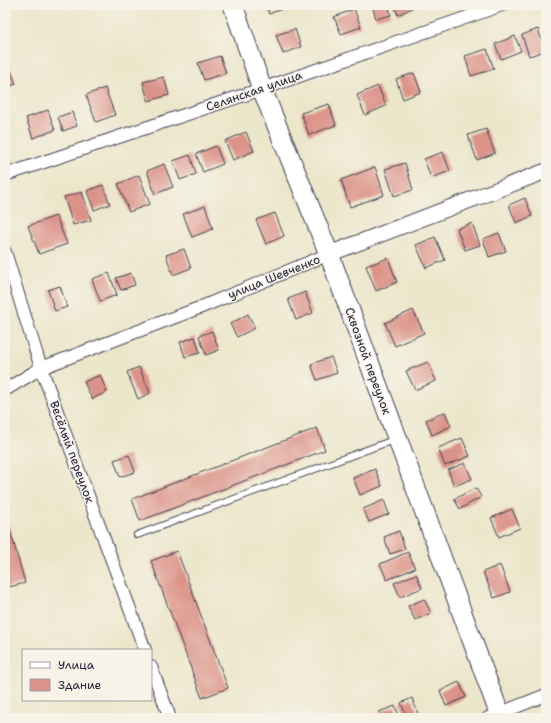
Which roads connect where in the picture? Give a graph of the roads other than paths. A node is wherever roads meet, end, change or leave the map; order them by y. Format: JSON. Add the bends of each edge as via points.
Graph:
{"nodes":[{"id":1,"x":233,"y":5,"type":"edge"},
{"id":2,"x":502,"y":5,"type":"edge"},
{"id":3,"x":262,"y":89,"type":"junction"},
{"id":4,"x":546,"y":171,"type":"edge"},
{"id":5,"x":5,"y":175,"type":"edge"},
{"id":6,"x":5,"y":252,"type":"edge"},
{"id":7,"x":329,"y":254,"type":"junction"},
{"id":8,"x":41,"y":368,"type":"junction"},
{"id":9,"x":5,"y":390,"type":"edge"},
{"id":10,"x":397,"y":438,"type":"junction"},
{"id":11,"x":137,"y":535,"type":"dead end"},
{"id":12,"x":145,"y":649,"type":"edge"},
{"id":13,"x":152,"y":670,"type":"edge"},
{"id":14,"x":546,"y":695,"type":"edge"},
{"id":15,"x":496,"y":717,"type":"edge"},
{"id":16,"x":170,"y":718,"type":"edge"}],
"edges":[{"from":1,"to":3,"type":"main road","name":"Сквозной переулок"},
{"from":2,"to":3,"type":"street","name":"Селянская улица"},
{"from":3,"to":5,"type":"street","name":"Селянская улица"},
{"from":3,"to":7,"type":"main road","name":"Сквозной переулок"},
{"from":4,"to":7,"type":"street","name":"улица Шевченко"},
{"from":6,"to":8,"type":"street","name":"Весёлый переулок"},
{"from":7,"to":8,"type":"street","name":"улица Шевченко","via":[[199,308]]},
{"from":7,"to":10,"type":"main road","name":"Сквозной переулок"},
{"from":8,"to":9,"type":"street","name":"улица Шевченко"},
{"from":8,"to":12,"type":"street","name":"Весёлый переулок"},
{"from":10,"to":11,"type":"lane"},
{"from":10,"to":15,"type":"main road","name":"Сквозной переулок"},
{"from":13,"to":16,"type":"street"},
{"from":14,"to":15,"type":"street"}]}
